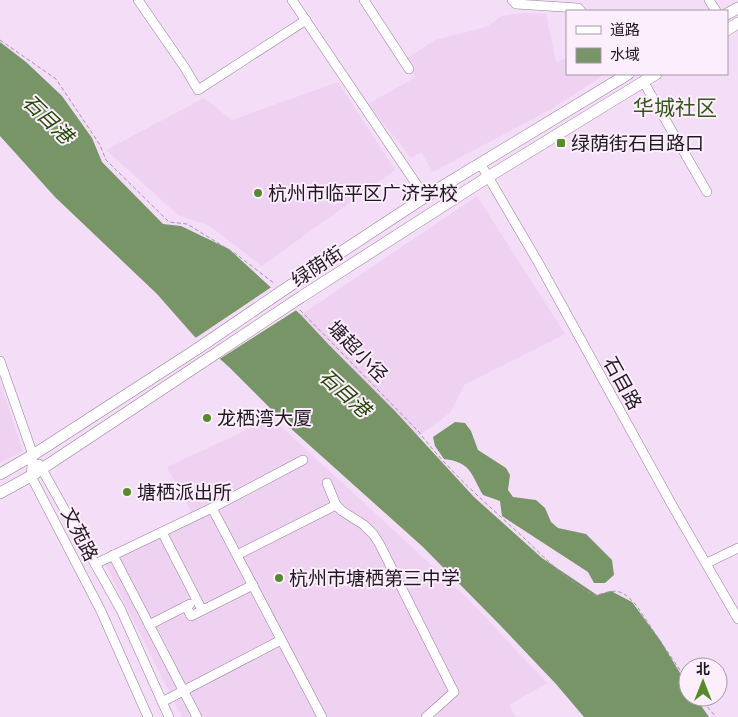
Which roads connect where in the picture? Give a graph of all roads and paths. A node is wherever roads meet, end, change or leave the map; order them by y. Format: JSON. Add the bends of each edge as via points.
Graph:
{"nodes":[{"id":1,"x":138,"y":0,"type":"edge"},
{"id":2,"x":292,"y":0,"type":"edge"},
{"id":3,"x":364,"y":0,"type":"edge"},
{"id":4,"x":512,"y":0,"type":"edge"},
{"id":5,"x":580,"y":10,"type":"edge"},
{"id":6,"x":306,"y":20,"type":"junction"},
{"id":7,"x":0,"y":40,"type":"edge"},
{"id":8,"x":409,"y":69,"type":"dead end"},
{"id":9,"x":626,"y":75,"type":"edge"},
{"id":10,"x":654,"y":75,"type":"edge"},
{"id":11,"x":643,"y":81,"type":"junction"},
{"id":12,"x":480,"y":164,"type":"junction"},
{"id":13,"x":488,"y":177,"type":"junction"},
{"id":14,"x":707,"y":192,"type":"dead end"},
{"id":15,"x":425,"y":198,"type":"junction"},
{"id":16,"x":283,"y":288,"type":"junction"},
{"id":17,"x":299,"y":301,"type":"junction"},
{"id":18,"x":0,"y":361,"type":"edge"},
{"id":19,"x":33,"y":455,"type":"junction"},
{"id":20,"x":303,"y":460,"type":"dead end"},
{"id":21,"x":41,"y":469,"type":"junction"},
{"id":22,"x":0,"y":474,"type":"edge"},
{"id":23,"x":31,"y":476,"type":"junction"},
{"id":24,"x":327,"y":483,"type":"dead end"},
{"id":25,"x":0,"y":493,"type":"edge"},
{"id":26,"x":336,"y":505,"type":"junction"},
{"id":27,"x":212,"y":508,"type":"junction"},
{"id":28,"x":162,"y":532,"type":"junction"},
{"id":29,"x":738,"y":548,"type":"edge"},
{"id":30,"x":113,"y":555,"type":"junction"},
{"id":31,"x":237,"y":555,"type":"junction"},
{"id":32,"x":706,"y":563,"type":"junction"},
{"id":33,"x":95,"y":564,"type":"junction"},
{"id":34,"x":253,"y":585,"type":"junction"},
{"id":35,"x":197,"y":601,"type":"junction"},
{"id":36,"x":186,"y":606,"type":"junction"},
{"id":37,"x":202,"y":610,"type":"junction"},
{"id":38,"x":738,"y":619,"type":"edge"},
{"id":39,"x":150,"y":625,"type":"junction"},
{"id":40,"x":281,"y":640,"type":"junction"},
{"id":41,"x":678,"y":667,"type":"edge"},
{"id":42,"x":183,"y":690,"type":"junction"},
{"id":43,"x":162,"y":702,"type":"junction"},
{"id":44,"x":708,"y":707,"type":"edge"},
{"id":45,"x":148,"y":717,"type":"edge"},
{"id":46,"x":168,"y":717,"type":"edge"},
{"id":47,"x":197,"y":717,"type":"edge"},
{"id":48,"x":322,"y":717,"type":"edge"},
{"id":49,"x":426,"y":717,"type":"edge"},
{"id":50,"x":716,"y":717,"type":"edge"}],
"edges":[{"from":1,"to":6,"type":"street","via":[[198,90]]},
{"from":2,"to":6,"type":"street"},
{"from":3,"to":8,"type":"street"},
{"from":4,"to":5,"type":"street","via":[[516,4]]},
{"from":6,"to":15,"type":"street"},
{"from":7,"to":16,"type":"path","via":[[56,80],[100,145],[106,160],[169,222],[187,224]]},
{"from":9,"to":12,"type":"main road","name":"绿荫街"},
{"from":10,"to":11,"type":"main road","name":"绿荫街"},
{"from":11,"to":13,"type":"main road","name":"绿荫街"},
{"from":11,"to":14,"type":"street"},
{"from":12,"to":13,"type":"street","name":"石目路"},
{"from":12,"to":15,"type":"main road","name":"绿荫街"},
{"from":13,"to":17,"type":"main road","name":"绿荫街"},
{"from":13,"to":32,"type":"street","name":"石目路"},
{"from":15,"to":16,"type":"main road","name":"绿荫街"},
{"from":16,"to":19,"type":"main road","name":"绿荫街","bridge":true},
{"from":17,"to":21,"type":"main road","name":"绿荫街","bridge":true},
{"from":17,"to":41,"type":"path","name":"塘超小径","via":[[469,489],[567,579],[595,596],[613,590],[626,594]]},
{"from":18,"to":19,"type":"street"},
{"from":19,"to":21,"type":"street"},
{"from":19,"to":22,"type":"main road","name":"绿荫街"},
{"from":19,"to":23,"type":"street"},
{"from":20,"to":27,"type":"street"},
{"from":21,"to":23,"type":"main road","name":"绿荫街"},
{"from":21,"to":33,"type":"street"},
{"from":23,"to":25,"type":"main road","name":"绿荫街"},
{"from":23,"to":45,"type":"street","name":"文苑路","via":[[101,611]]},
{"from":24,"to":26,"type":"street"},
{"from":26,"to":31,"type":"street"},
{"from":26,"to":49,"type":"street","via":[[364,525],[379,543],[454,692]]},
{"from":27,"to":28,"type":"street"},
{"from":27,"to":31,"type":"street"},
{"from":28,"to":30,"type":"street"},
{"from":28,"to":35,"type":"street"},
{"from":29,"to":32,"type":"street"},
{"from":30,"to":33,"type":"street"},
{"from":30,"to":39,"type":"street"},
{"from":31,"to":34,"type":"street"},
{"from":32,"to":38,"type":"street","name":"石目路"},
{"from":33,"to":43,"type":"street","via":[[121,610]]},
{"from":34,"to":37,"type":"street"},
{"from":34,"to":40,"type":"street"},
{"from":35,"to":36,"type":"street"},
{"from":35,"to":37,"type":"street"},
{"from":36,"to":37,"type":"street","via":[[191,616]]},
{"from":36,"to":39,"type":"street"},
{"from":39,"to":42,"type":"street"},
{"from":40,"to":42,"type":"street"},
{"from":40,"to":48,"type":"street"},
{"from":42,"to":43,"type":"street"},
{"from":42,"to":47,"type":"street"},
{"from":43,"to":46,"type":"street"},
{"from":44,"to":50,"type":"path"}]}
